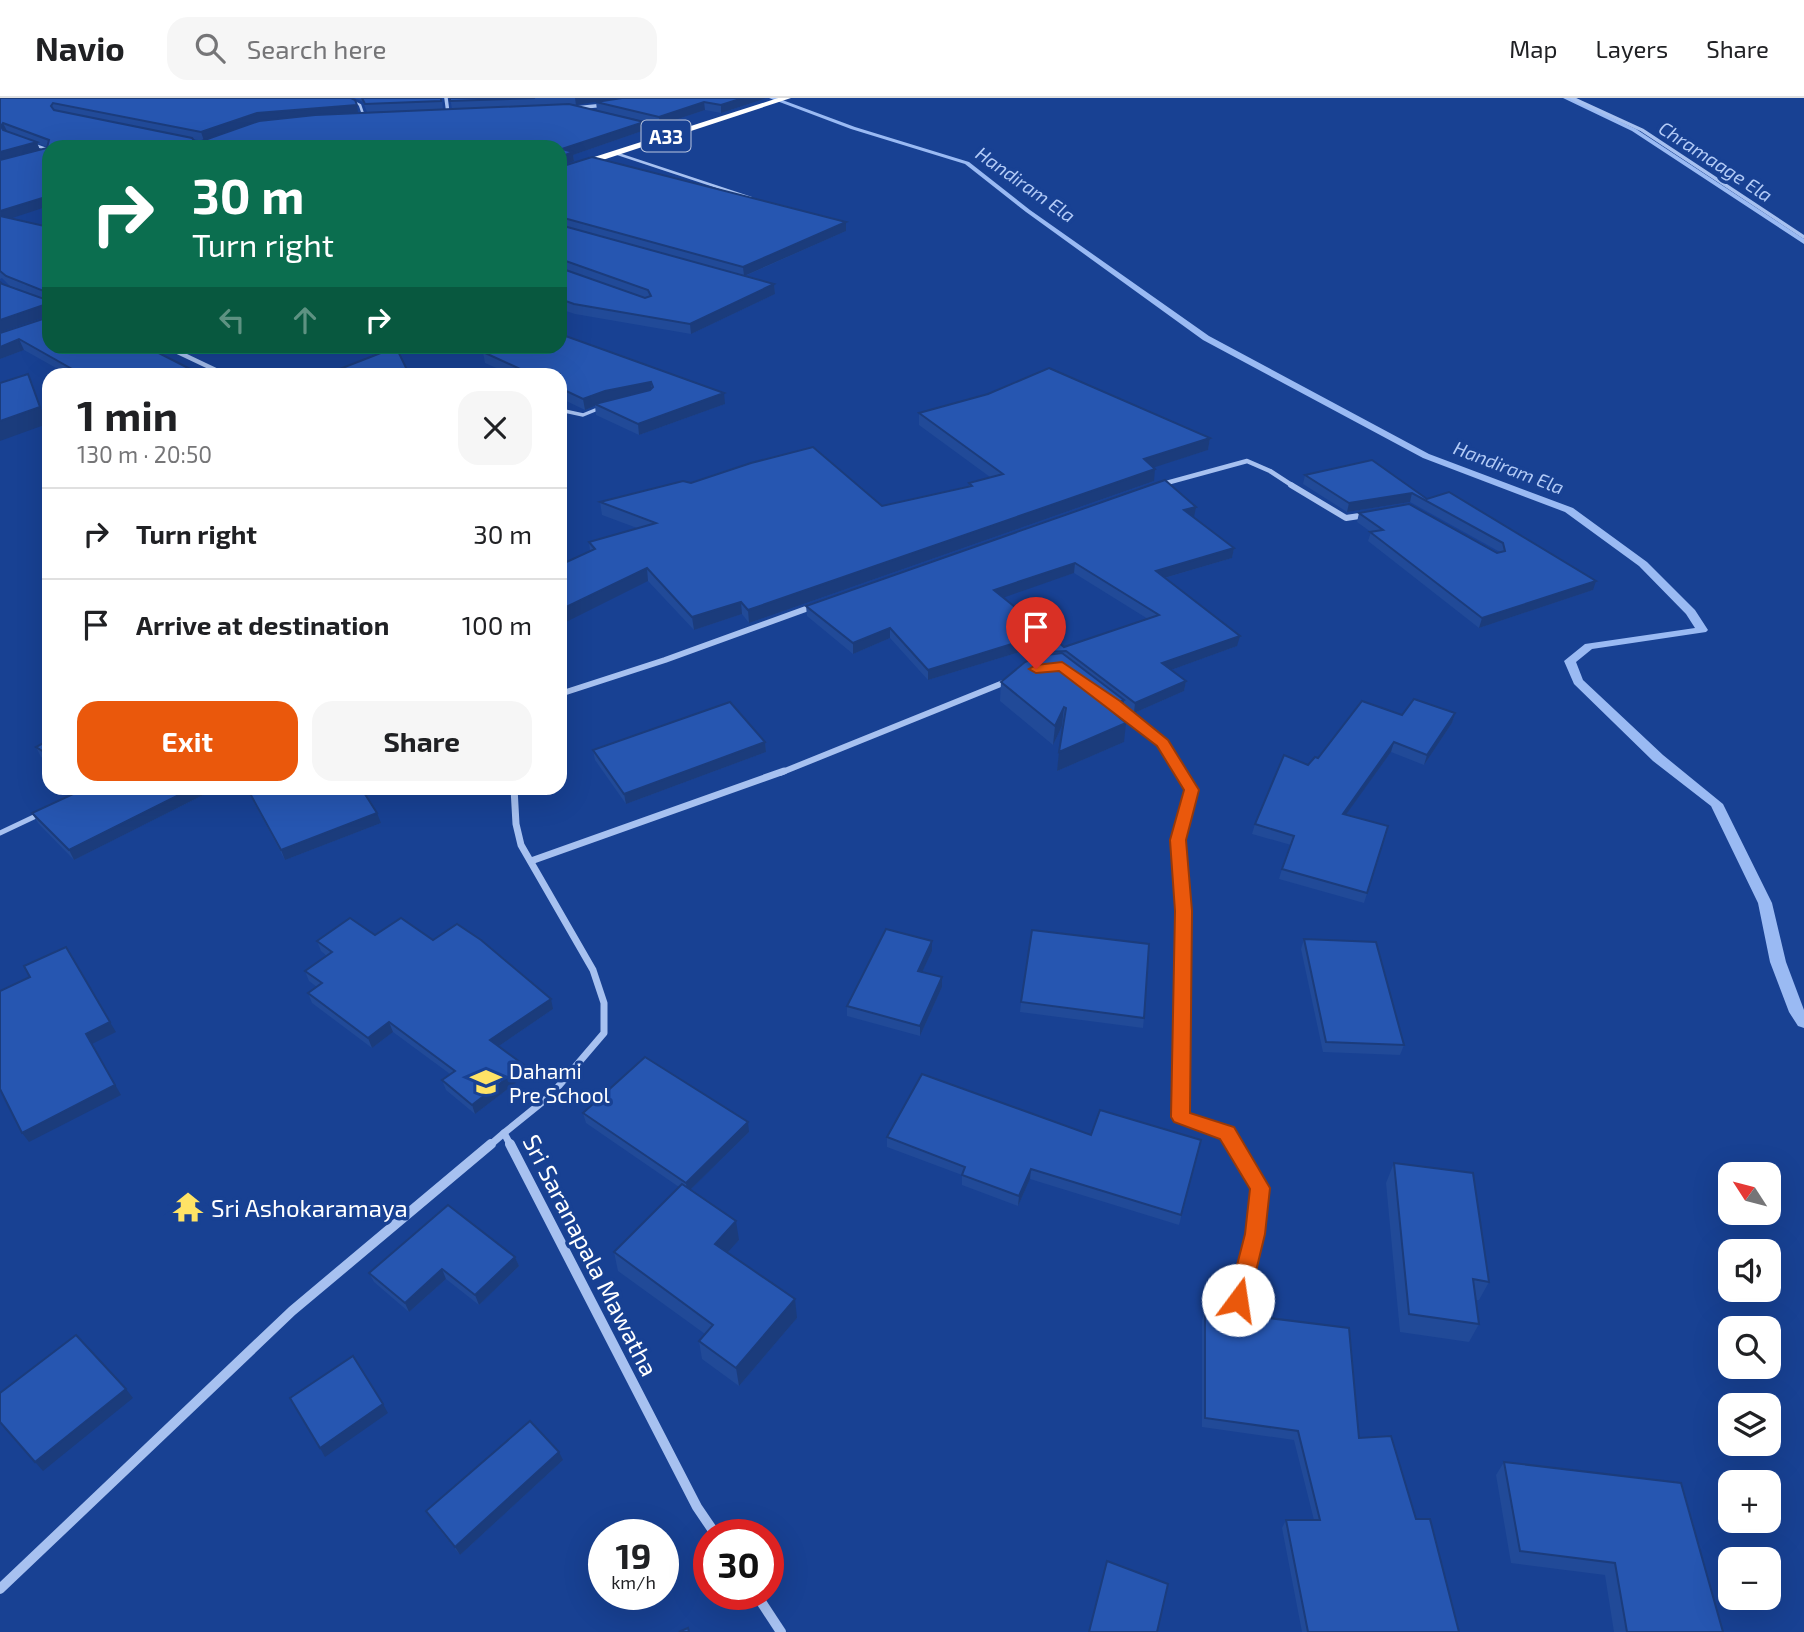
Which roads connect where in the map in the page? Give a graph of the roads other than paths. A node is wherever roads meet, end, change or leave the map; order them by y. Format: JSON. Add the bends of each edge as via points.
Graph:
{"nodes":[{"id":1,"x":346,"y":98,"type":"edge"},
{"id":2,"x":446,"y":98,"type":"edge"},
{"id":3,"x":786,"y":98,"type":"edge"},
{"id":4,"x":1572,"y":98,"type":"edge"},
{"id":5,"x":615,"y":103,"type":"edge"},
{"id":6,"x":448,"y":113,"type":"junction"},
{"id":7,"x":459,"y":113,"type":"edge"},
{"id":8,"x":594,"y":113,"type":"edge"},
{"id":9,"x":436,"y":114,"type":"edge"},
{"id":10,"x":364,"y":117,"type":"junction"},
{"id":11,"x":376,"y":117,"type":"edge"},
{"id":12,"x":352,"y":118,"type":"edge"},
{"id":13,"x":629,"y":121,"type":"edge"},
{"id":14,"x":675,"y":133,"type":"junction"},
{"id":15,"x":26,"y":142,"type":"edge"},
{"id":16,"x":42,"y":148,"type":"edge"},
{"id":17,"x":615,"y":153,"type":"junction"},
{"id":18,"x":42,"y":154,"type":"edge"},
{"id":19,"x":37,"y":156,"type":"edge"},
{"id":20,"x":567,"y":169,"type":"edge"},
{"id":21,"x":750,"y":198,"type":"edge"},
{"id":22,"x":1804,"y":237,"type":"edge"},
{"id":23,"x":182,"y":354,"type":"edge"},
{"id":24,"x":211,"y":368,"type":"edge"},
{"id":25,"x":608,"y":406,"type":"edge"},
{"id":26,"x":567,"y":412,"type":"edge"},
{"id":27,"x":1155,"y":486,"type":"edge"},
{"id":28,"x":1371,"y":514,"type":"edge"},
{"id":29,"x":818,"y":605,"type":"edge"},
{"id":30,"x":1013,"y":679,"type":"edge"},
{"id":31,"x":567,"y":692,"type":"edge"},
{"id":32,"x":1104,"y":697,"type":"edge"},
{"id":33,"x":514,"y":795,"type":"edge"},
{"id":34,"x":47,"y":810,"type":"edge"},
{"id":35,"x":0,"y":833,"type":"edge"},
{"id":36,"x":531,"y":861,"type":"junction"},
{"id":37,"x":504,"y":1133,"type":"junction"},
{"id":38,"x":1238,"y":1300,"type":"dead end"},
{"id":39,"x":705,"y":1519,"type":"edge"},
{"id":40,"x":0,"y":1589,"type":"edge"},
{"id":41,"x":767,"y":1610,"type":"edge"},
{"id":42,"x":781,"y":1632,"type":"edge"}],
"edges":[{"from":1,"to":10,"type":"lane","via":[[360,105]]},
{"from":2,"to":6,"type":"street"},
{"from":3,"to":14,"type":"highway","number":"A33"},
{"from":4,"to":22,"type":"street","via":[[1643,130]]},
{"from":5,"to":8,"type":"street","via":[[571,108]]},
{"from":6,"to":7,"type":"street"},
{"from":6,"to":9,"type":"street"},
{"from":10,"to":11,"type":"street"},
{"from":10,"to":12,"type":"street"},
{"from":13,"to":14,"type":"street"},
{"from":14,"to":17,"type":"highway","number":"A33"},
{"from":15,"to":16,"type":"lane"},
{"from":17,"to":20,"type":"highway","number":"A33"},
{"from":17,"to":21,"type":"lane"},
{"from":18,"to":19,"type":"street"},
{"from":23,"to":24,"type":"street"},
{"from":25,"to":26,"type":"lane","via":[[583,415]]},
{"from":27,"to":28,"type":"street","via":[[1247,461],[1346,518]]},
{"from":29,"to":31,"type":"street"},
{"from":30,"to":36,"type":"street","via":[[766,778]]},
{"from":32,"to":38,"type":"street","via":[[1163,743],[1192,790],[1178,840],[1184,911],[1181,1117],[1227,1133],[1260,1188],[1255,1234]]},
{"from":33,"to":36,"type":"street","name":"Sri Saranapala Mawatha","via":[[521,845]]},
{"from":34,"to":35,"type":"lane"},
{"from":36,"to":37,"type":"street","name":"Sri Saranapala Mawatha","via":[[593,970],[604,1003],[604,1032],[551,1095]]},
{"from":37,"to":39,"type":"street","name":"Sri Saranapala Mawatha"},
{"from":37,"to":40,"type":"street","via":[[292,1311]]},
{"from":41,"to":42,"type":"street"}]}
